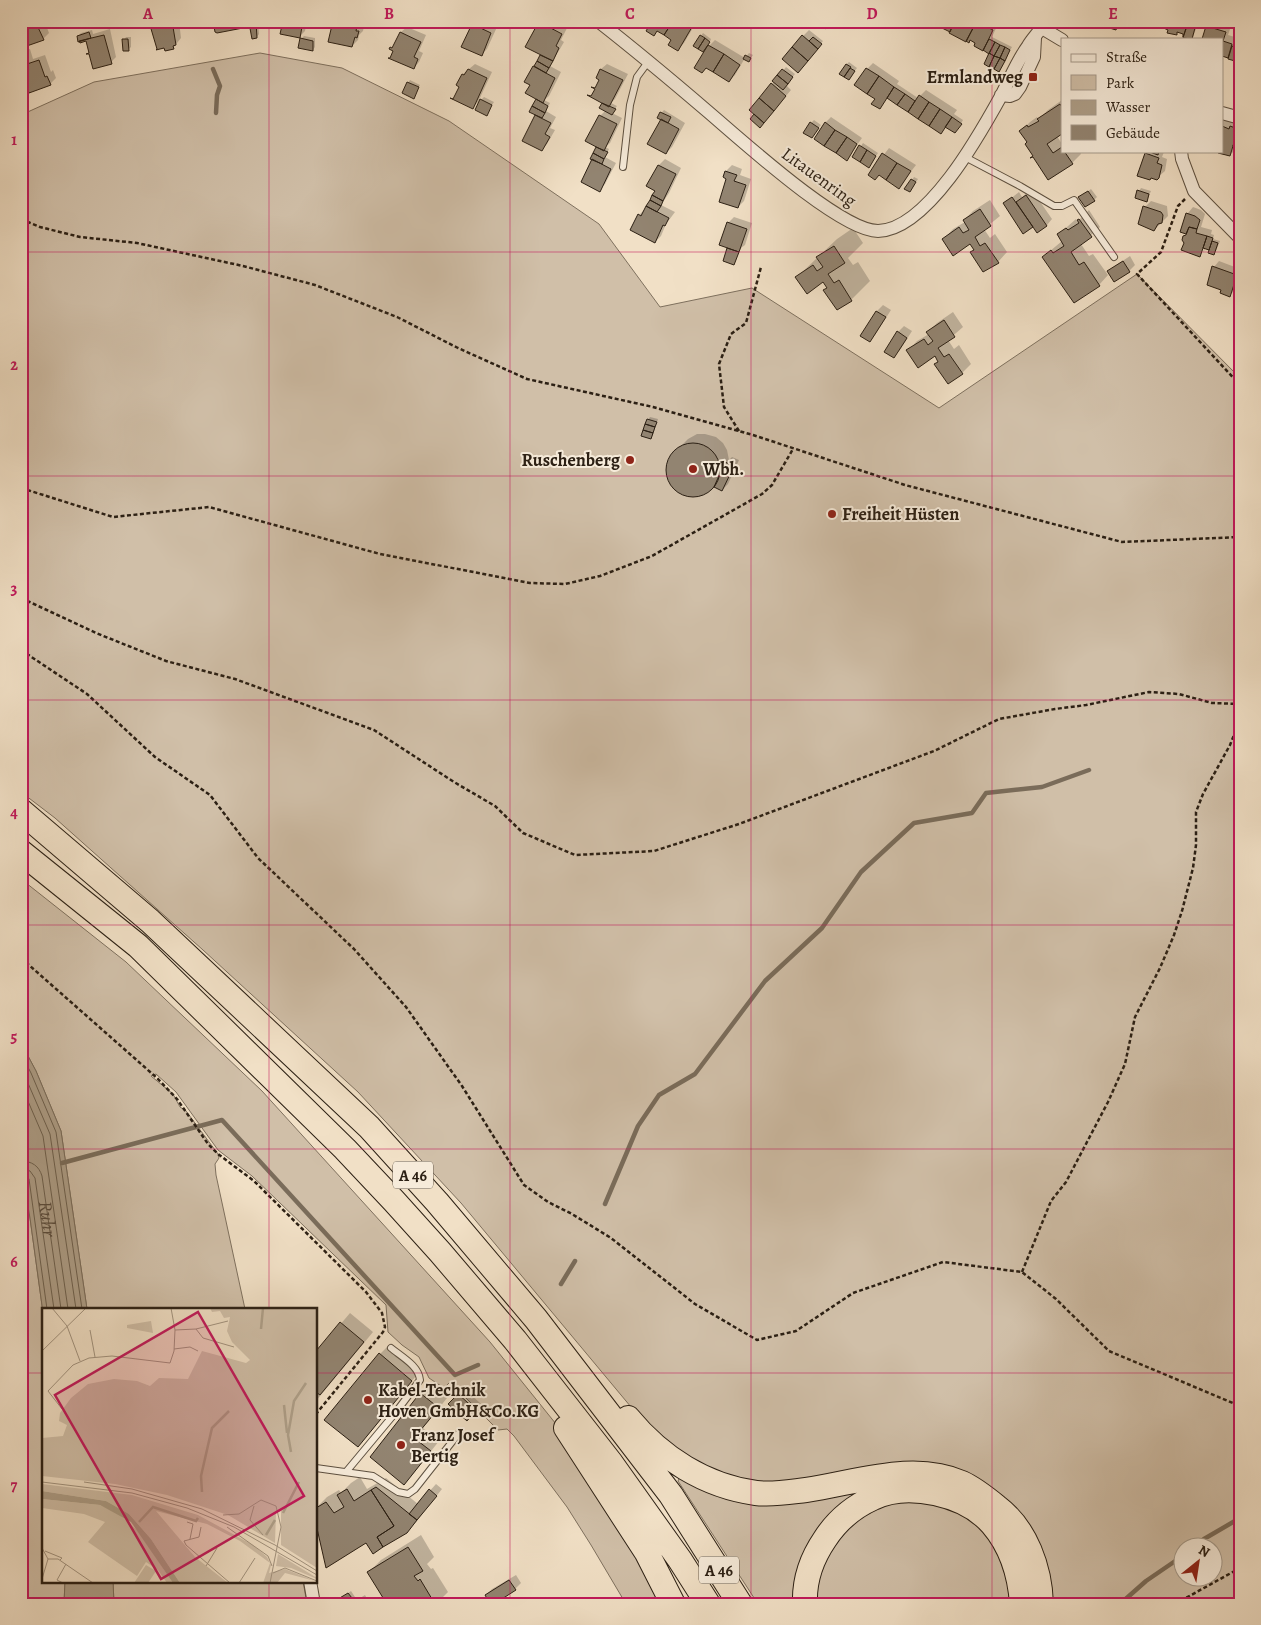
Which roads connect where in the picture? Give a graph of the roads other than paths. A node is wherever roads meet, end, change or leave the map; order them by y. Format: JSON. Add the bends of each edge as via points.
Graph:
{"nodes":[{"id":1,"x":598,"y":21,"type":"edge"},
{"id":2,"x":1041,"y":29,"type":"edge"},
{"id":3,"x":1061,"y":39,"type":"edge"},
{"id":4,"x":648,"y":62,"type":"junction"},
{"id":5,"x":1224,"y":114,"type":"edge"},
{"id":6,"x":1240,"y":118,"type":"edge"},
{"id":7,"x":1181,"y":152,"type":"edge"},
{"id":8,"x":965,"y":157,"type":"junction"},
{"id":9,"x":623,"y":167,"type":"dead end"},
{"id":10,"x":1240,"y":238,"type":"edge"},
{"id":11,"x":1114,"y":257,"type":"dead end"},
{"id":12,"x":21,"y":811,"type":"edge"},
{"id":13,"x":21,"y":852,"type":"edge"},
{"id":14,"x":536,"y":1320,"type":"junction"},
{"id":15,"x":515,"y":1340,"type":"junction"},
{"id":16,"x":391,"y":1348,"type":"dead end"},
{"id":17,"x":459,"y":1433,"type":"dead end"},
{"id":18,"x":318,"y":1468,"type":"edge"},
{"id":19,"x":346,"y":1472,"type":"junction"},
{"id":20,"x":310,"y":1582,"type":"edge"},
{"id":21,"x":314,"y":1604,"type":"edge"},
{"id":22,"x":673,"y":1604,"type":"edge"},
{"id":23,"x":708,"y":1604,"type":"edge"},
{"id":24,"x":740,"y":1604,"type":"edge"},
{"id":25,"x":805,"y":1604,"type":"edge"},
{"id":26,"x":1022,"y":1604,"type":"edge"},
{"id":27,"x":1040,"y":1604,"type":"edge"}],
"edges":[{"from":1,"to":4,"type":"street","name":"Litauenring"},
{"from":2,"to":3,"type":"street"},
{"from":2,"to":8,"type":"street","name":"Litauenring","via":[[1034,57],[1020,87],[1015,94],[1001,95]]},
{"from":4,"to":8,"type":"street","name":"Litauenring","via":[[832,212],[864,229],[878,231],[908,221],[933,197]]},
{"from":4,"to":9,"type":"lane","via":[[637,77],[632,96]]},
{"from":5,"to":6,"type":"street"},
{"from":7,"to":10,"type":"street","via":[[1194,191]]},
{"from":8,"to":11,"type":"lane","via":[[1054,206],[1074,200]]},
{"from":12,"to":14,"type":"highway","number":"A 46","via":[[150,921],[369,1127]]},
{"from":13,"to":15,"type":"highway","number":"A 46","via":[[138,946],[285,1089],[388,1195]]},
{"from":14,"to":24,"type":"highway","number":"A 46","via":[[671,1495]]},
{"from":14,"to":27,"type":"highway","via":[[556,1328],[636,1428],[660,1450],[681,1466],[719,1485],[779,1494],[903,1473],[933,1474],[978,1492],[1006,1513],[1027,1545],[1040,1583]]},
{"from":15,"to":22,"type":"highway","via":[[518,1359],[647,1553]]},
{"from":15,"to":23,"type":"highway","number":"A 46","via":[[611,1463]]},
{"from":16,"to":19,"type":"lane","via":[[414,1367],[420,1380]]},
{"from":17,"to":19,"type":"lane","via":[[408,1494],[398,1492],[373,1476]]},
{"from":18,"to":19,"type":"lane"},
{"from":20,"to":21,"type":"street"},
{"from":25,"to":26,"type":"highway","via":[[808,1574],[816,1553],[832,1528],[852,1510],[874,1497],[916,1490],[952,1497],[991,1522],[1014,1562],[1020,1580]]}]}
